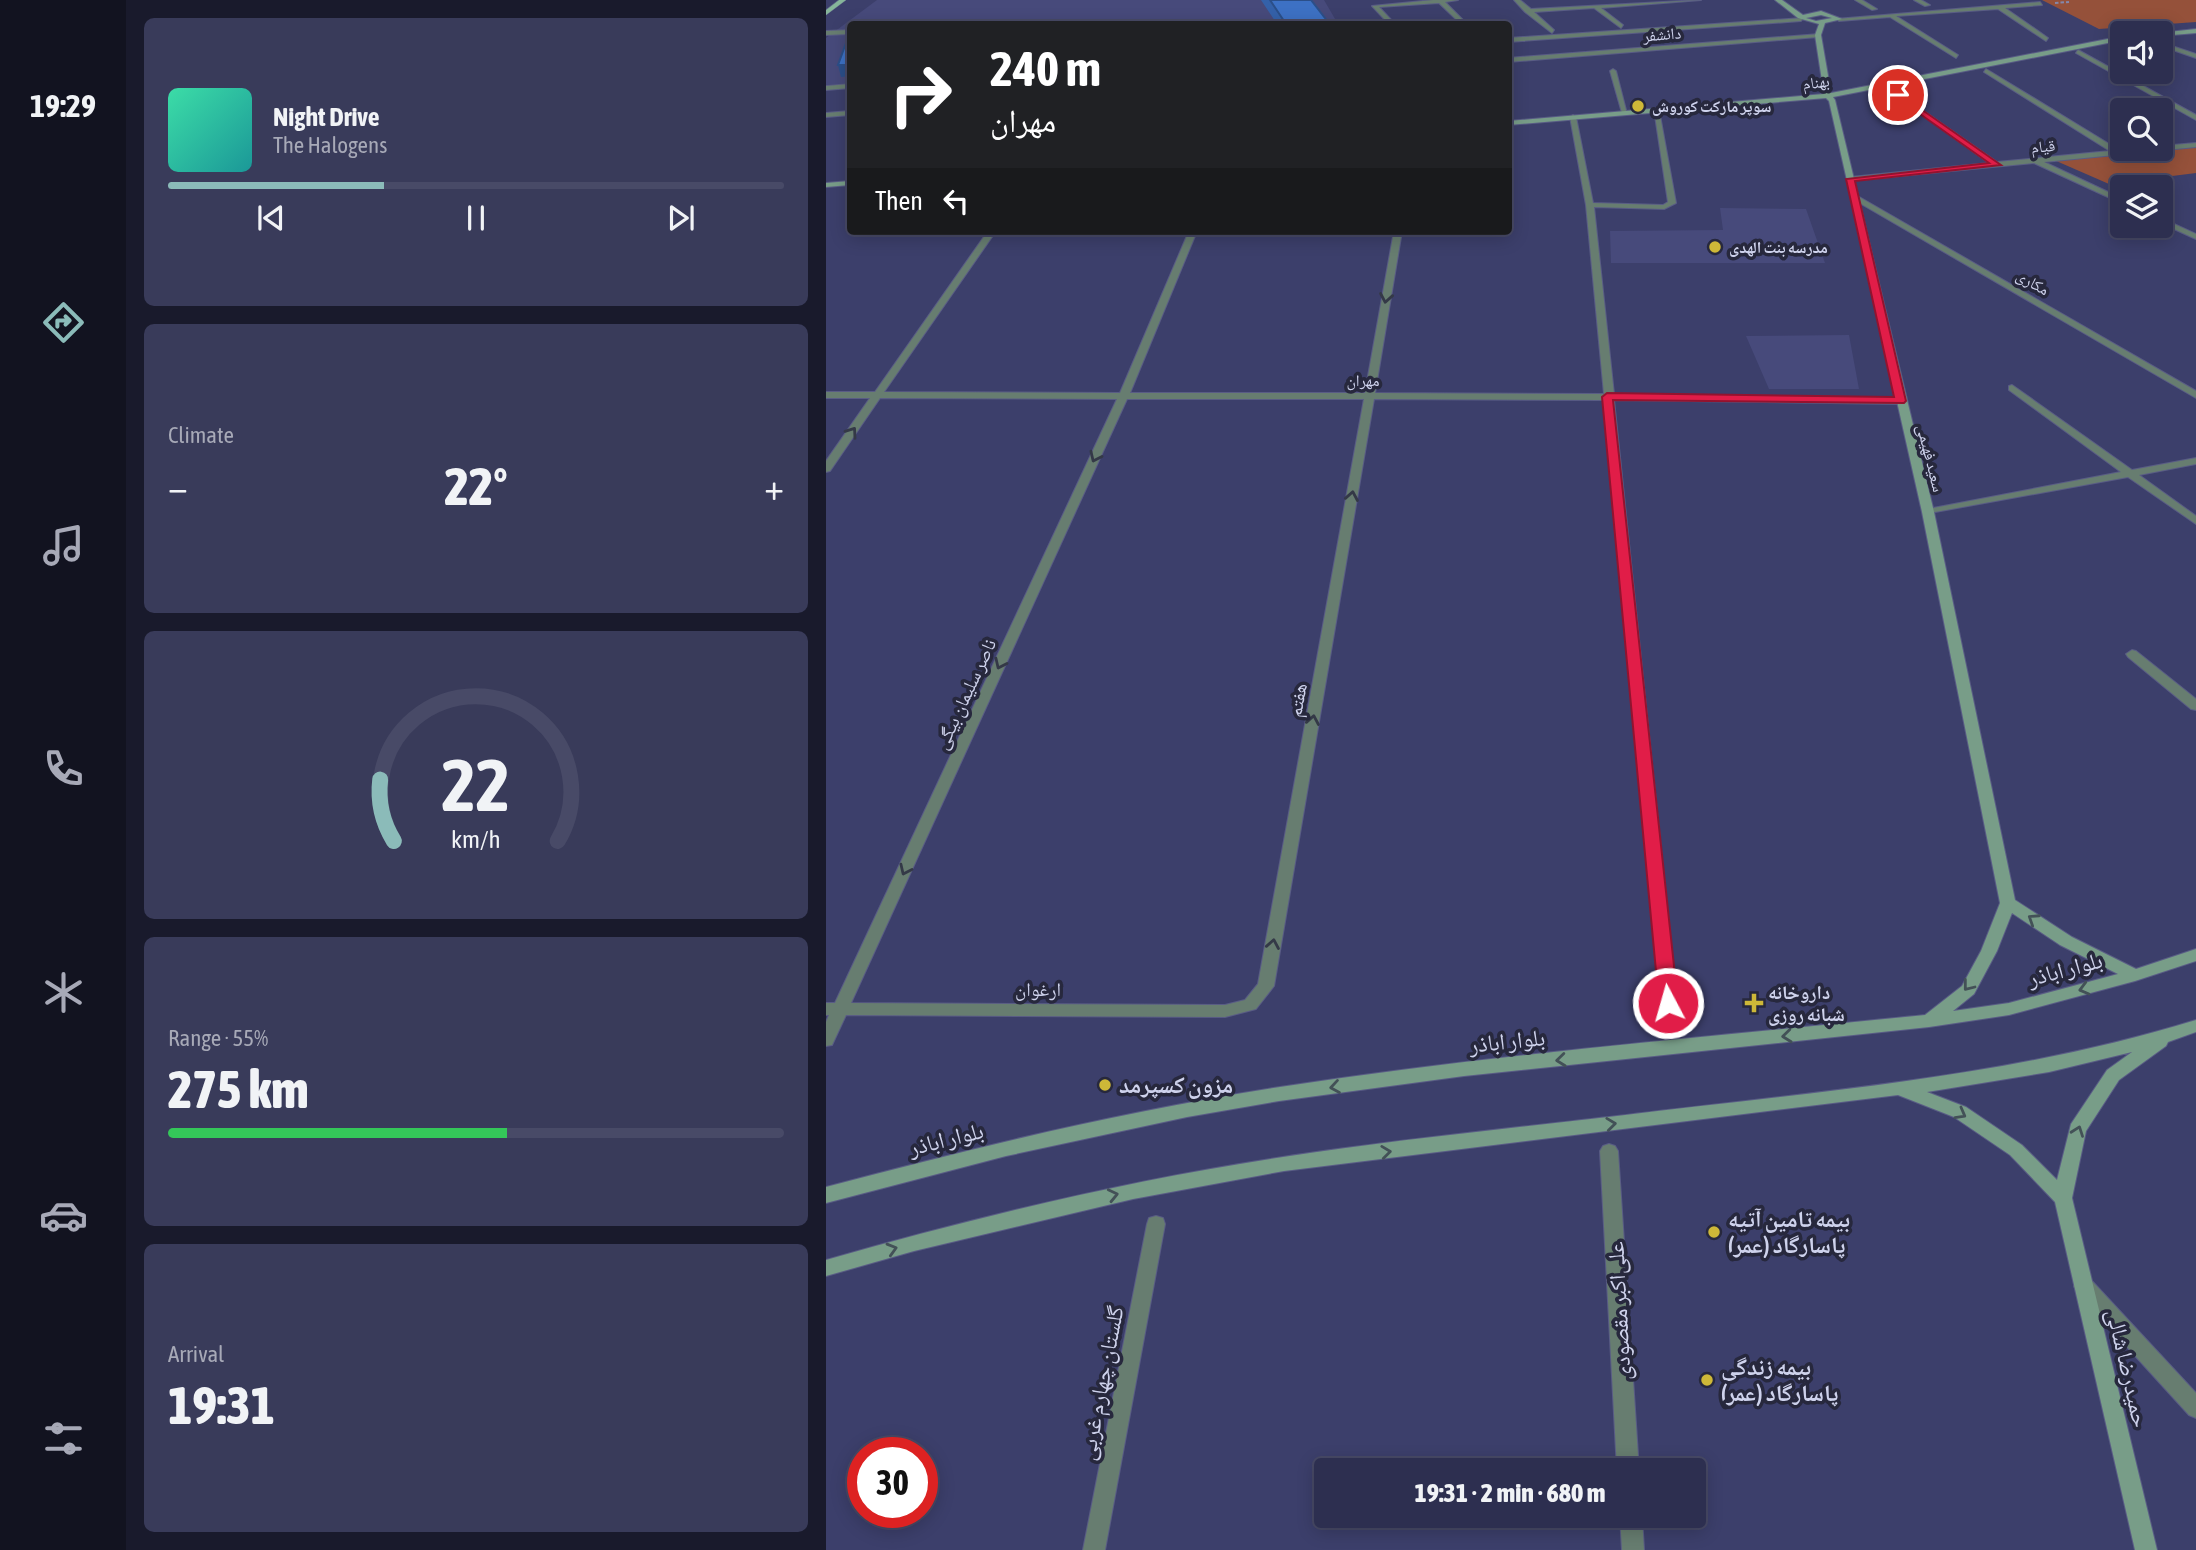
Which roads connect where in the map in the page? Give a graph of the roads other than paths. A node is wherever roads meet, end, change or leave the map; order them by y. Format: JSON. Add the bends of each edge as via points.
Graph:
{"nodes":[{"id":1,"x":843,"y":0,"type":"edge"},
{"id":2,"x":1452,"y":0,"type":"edge"},
{"id":3,"x":1517,"y":0,"type":"edge"},
{"id":4,"x":1698,"y":0,"type":"edge"},
{"id":5,"x":1778,"y":0,"type":"edge"},
{"id":6,"x":1858,"y":0,"type":"edge"},
{"id":7,"x":1917,"y":0,"type":"edge"},
{"id":8,"x":1977,"y":0,"type":"edge"},
{"id":9,"x":1440,"y":1,"type":"edge"},
{"id":10,"x":1384,"y":3,"type":"edge"},
{"id":11,"x":1984,"y":3,"type":"dead end"},
{"id":12,"x":2040,"y":4,"type":"dead end"},
{"id":13,"x":1927,"y":5,"type":"dead end"},
{"id":14,"x":1596,"y":7,"type":"junction"},
{"id":15,"x":1805,"y":7,"type":"dead end"},
{"id":16,"x":1999,"y":7,"type":"junction"},
{"id":17,"x":1874,"y":9,"type":"dead end"},
{"id":18,"x":1527,"y":11,"type":"junction"},
{"id":19,"x":826,"y":13,"type":"edge"},
{"id":20,"x":1815,"y":13,"type":"junction"},
{"id":21,"x":1894,"y":17,"type":"junction"},
{"id":22,"x":1801,"y":18,"type":"junction"},
{"id":23,"x":1839,"y":19,"type":"junction"},
{"id":24,"x":1389,"y":21,"type":"edge"},
{"id":25,"x":1461,"y":21,"type":"edge"},
{"id":26,"x":1822,"y":23,"type":"junction"},
{"id":27,"x":1621,"y":26,"type":"dead end"},
{"id":28,"x":1552,"y":31,"type":"dead end"},
{"id":29,"x":1634,"y":31,"type":"junction"},
{"id":30,"x":2196,"y":31,"type":"edge"},
{"id":31,"x":847,"y":32,"type":"edge"},
{"id":32,"x":826,"y":33,"type":"edge"},
{"id":33,"x":2173,"y":33,"type":"edge"},
{"id":34,"x":1818,"y":35,"type":"junction"},
{"id":35,"x":2046,"y":39,"type":"dead end"},
{"id":36,"x":1512,"y":40,"type":"edge"},
{"id":37,"x":2110,"y":41,"type":"edge"},
{"id":38,"x":1655,"y":48,"type":"junction"},
{"id":39,"x":2173,"y":48,"type":"edge"},
{"id":40,"x":1516,"y":52,"type":"dead end"},
{"id":41,"x":2078,"y":52,"type":"dead end"},
{"id":42,"x":1956,"y":56,"type":"dead end"},
{"id":43,"x":2196,"y":56,"type":"edge"},
{"id":44,"x":1667,"y":58,"type":"dead end"},
{"id":45,"x":1523,"y":59,"type":"junction"},
{"id":46,"x":1512,"y":60,"type":"edge"},
{"id":47,"x":1533,"y":68,"type":"dead end"},
{"id":48,"x":1613,"y":71,"type":"dead end"},
{"id":49,"x":1986,"y":71,"type":"dead end"},
{"id":50,"x":847,"y":86,"type":"edge"},
{"id":51,"x":826,"y":88,"type":"edge"},
{"id":52,"x":1898,"y":95,"type":"dead end"},
{"id":53,"x":1828,"y":96,"type":"junction"},
{"id":54,"x":1656,"y":110,"type":"junction"},
{"id":55,"x":847,"y":113,"type":"edge"},
{"id":56,"x":1626,"y":113,"type":"junction"},
{"id":57,"x":826,"y":114,"type":"edge"},
{"id":58,"x":1573,"y":117,"type":"junction"},
{"id":59,"x":2196,"y":118,"type":"edge"},
{"id":60,"x":1512,"y":123,"type":"edge"},
{"id":61,"x":2196,"y":138,"type":"edge"},
{"id":62,"x":2173,"y":141,"type":"edge"},
{"id":63,"x":2196,"y":145,"type":"edge"},
{"id":64,"x":2173,"y":146,"type":"edge"},
{"id":65,"x":2107,"y":147,"type":"junction"},
{"id":66,"x":2110,"y":147,"type":"edge"},
{"id":67,"x":2110,"y":150,"type":"edge"},
{"id":68,"x":2022,"y":155,"type":"junction"},
{"id":69,"x":1987,"y":159,"type":"junction"},
{"id":70,"x":2035,"y":161,"type":"junction"},
{"id":71,"x":1996,"y":165,"type":"junction"},
{"id":72,"x":1849,"y":176,"type":"junction"},
{"id":73,"x":847,"y":183,"type":"edge"},
{"id":74,"x":826,"y":185,"type":"edge"},
{"id":75,"x":1854,"y":196,"type":"junction"},
{"id":76,"x":2110,"y":196,"type":"edge"},
{"id":77,"x":1590,"y":205,"type":"junction"},
{"id":78,"x":2173,"y":226,"type":"edge"},
{"id":79,"x":989,"y":235,"type":"edge"},
{"id":80,"x":1191,"y":235,"type":"edge"},
{"id":81,"x":1397,"y":235,"type":"edge"},
{"id":82,"x":2196,"y":237,"type":"edge"},
{"id":83,"x":2012,"y":388,"type":"dead end"},
{"id":84,"x":826,"y":395,"type":"edge"},
{"id":85,"x":878,"y":395,"type":"junction"},
{"id":86,"x":1124,"y":395,"type":"junction"},
{"id":87,"x":2196,"y":395,"type":"edge"},
{"id":88,"x":1370,"y":396,"type":"junction"},
{"id":89,"x":1607,"y":397,"type":"junction"},
{"id":90,"x":1900,"y":401,"type":"junction"},
{"id":91,"x":2196,"y":461,"type":"edge"},
{"id":92,"x":826,"y":469,"type":"edge"},
{"id":93,"x":2131,"y":474,"type":"junction"},
{"id":94,"x":1928,"y":512,"type":"junction"},
{"id":95,"x":2196,"y":521,"type":"edge"},
{"id":96,"x":2132,"y":654,"type":"dead end"},
{"id":97,"x":2196,"y":706,"type":"edge"},
{"id":98,"x":2008,"y":903,"type":"junction"},
{"id":99,"x":2196,"y":955,"type":"edge"},
{"id":100,"x":2136,"y":975,"type":"junction"},
{"id":101,"x":1668,"y":1003,"type":"dead end"},
{"id":102,"x":1250,"y":1006,"type":"joint"},
{"id":103,"x":833,"y":1009,"type":"edge"},
{"id":104,"x":1928,"y":1021,"type":"junction"},
{"id":105,"x":2196,"y":1026,"type":"edge"},
{"id":106,"x":2167,"y":1037,"type":"junction"},
{"id":107,"x":826,"y":1040,"type":"edge"},
{"id":108,"x":1898,"y":1088,"type":"junction"},
{"id":109,"x":1609,"y":1151,"type":"dead end"},
{"id":110,"x":826,"y":1195,"type":"edge"},
{"id":111,"x":2063,"y":1198,"type":"junction"},
{"id":112,"x":1156,"y":1224,"type":"dead end"},
{"id":113,"x":826,"y":1268,"type":"edge"},
{"id":114,"x":2083,"y":1285,"type":"junction"},
{"id":115,"x":2196,"y":1408,"type":"edge"},
{"id":116,"x":1627,"y":1458,"type":"edge"},
{"id":117,"x":1632,"y":1528,"type":"edge"},
{"id":118,"x":1094,"y":1550,"type":"edge"},
{"id":119,"x":1633,"y":1550,"type":"edge"},
{"id":120,"x":2146,"y":1550,"type":"edge"}],
"edges":[{"from":1,"to":19,"type":"main road"},
{"from":2,"to":9,"type":"street"},
{"from":3,"to":18,"type":"street"},
{"from":4,"to":14,"type":"street"},
{"from":5,"to":22,"type":"main road"},
{"from":6,"to":17,"type":"street"},
{"from":7,"to":13,"type":"street"},
{"from":8,"to":11,"type":"street"},
{"from":9,"to":10,"type":"street"},
{"from":9,"to":25,"type":"street"},
{"from":10,"to":24,"type":"street","via":[[1376,6]]},
{"from":12,"to":16,"type":"street"},
{"from":14,"to":18,"type":"street"},
{"from":14,"to":27,"type":"street"},
{"from":15,"to":20,"type":"main road"},
{"from":16,"to":21,"type":"street"},
{"from":16,"to":35,"type":"street"},
{"from":18,"to":28,"type":"street"},
{"from":20,"to":22,"type":"main road"},
{"from":20,"to":23,"type":"main road"},
{"from":21,"to":23,"type":"street"},
{"from":21,"to":42,"type":"street"},
{"from":22,"to":26,"type":"main road"},
{"from":22,"to":29,"type":"street"},
{"from":23,"to":26,"type":"main road"},
{"from":26,"to":34,"type":"main road","name":"سعید فهیمی"},
{"from":29,"to":36,"type":"street"},
{"from":29,"to":38,"type":"street"},
{"from":30,"to":33,"type":"main road"},
{"from":31,"to":32,"type":"street"},
{"from":34,"to":38,"type":"street","name":"دانشفر"},
{"from":34,"to":53,"type":"main road","name":"سعید فهیمی"},
{"from":37,"to":53,"type":"main road","name":"بهنام"},
{"from":38,"to":44,"type":"street"},
{"from":38,"to":45,"type":"street","name":"دانشفر"},
{"from":39,"to":43,"type":"street"},
{"from":40,"to":45,"type":"street"},
{"from":41,"to":59,"type":"street"},
{"from":45,"to":46,"type":"street","name":"دانشفر"},
{"from":45,"to":47,"type":"street"},
{"from":48,"to":56,"type":"street"},
{"from":49,"to":65,"type":"street"},
{"from":50,"to":51,"type":"street"},
{"from":52,"to":69,"type":"street"},
{"from":53,"to":54,"type":"main road","name":"بهنام"},
{"from":53,"to":72,"type":"main road","name":"سعید فهیمی"},
{"from":54,"to":56,"type":"main road","name":"بهنام"},
{"from":54,"to":77,"type":"street","via":[[1672,203]]},
{"from":55,"to":57,"type":"street"},
{"from":56,"to":58,"type":"main road","name":"بهنام"},
{"from":58,"to":60,"type":"main road","name":"بهنام"},
{"from":58,"to":77,"type":"street"},
{"from":61,"to":62,"type":"street"},
{"from":63,"to":64,"type":"street","name":"قیام"},
{"from":65,"to":66,"type":"street","name":"قیام"},
{"from":65,"to":68,"type":"street","name":"قیام"},
{"from":67,"to":70,"type":"street","name":"قیام"},
{"from":68,"to":69,"type":"street","name":"قیام"},
{"from":68,"to":70,"type":"street"},
{"from":69,"to":71,"type":"street"},
{"from":69,"to":72,"type":"street","name":"قیام"},
{"from":70,"to":71,"type":"street","name":"قیام"},
{"from":70,"to":76,"type":"street"},
{"from":71,"to":72,"type":"street","name":"قیام"},
{"from":72,"to":75,"type":"main road","name":"سعید فهیمی"},
{"from":73,"to":74,"type":"main road"},
{"from":75,"to":87,"type":"street","name":"مکاری"},
{"from":75,"to":90,"type":"main road","name":"سعید فهیمی"},
{"from":77,"to":89,"type":"street"},
{"from":78,"to":82,"type":"street"},
{"from":79,"to":85,"type":"street"},
{"from":80,"to":86,"type":"street","name":"ناصر سلیمان بیگی"},
{"from":81,"to":88,"type":"street","name":"هفتم","one_way":true},
{"from":83,"to":93,"type":"street"},
{"from":84,"to":85,"type":"street","name":"مهران"},
{"from":85,"to":86,"type":"street","name":"مهران"},
{"from":92,"to":85,"type":"street","one_way":true},
{"from":86,"to":88,"type":"street","name":"مهران"},
{"from":86,"to":103,"type":"street","name":"ناصر سلیمان بیگی","one_way":true},
{"from":88,"to":89,"type":"street","name":"مهران"},
{"from":102,"to":88,"type":"street","name":"هفتم","one_way":true,"via":[[1266,986]]},
{"from":89,"to":90,"type":"street","name":"مهران"},
{"from":89,"to":101,"type":"street"},
{"from":90,"to":94,"type":"main road","name":"سعید فهیمی"},
{"from":91,"to":93,"type":"street"},
{"from":93,"to":94,"type":"street"},
{"from":93,"to":95,"type":"street"},
{"from":94,"to":98,"type":"main road","name":"سعید فهیمی"},
{"from":96,"to":97,"type":"street"},
{"from":100,"to":98,"type":"main road","one_way":true,"via":[[2066,940]]},
{"from":98,"to":104,"type":"main road","one_way":true,"via":[[1968,990]]},
{"from":99,"to":100,"type":"main road","name":"بلوار اباذر"},
{"from":100,"to":104,"type":"main road","name":"بلوار اباذر","one_way":true,"via":[[2009,1009]]},
{"from":102,"to":103,"type":"street","name":"ارغوان","via":[[1225,1011]]},
{"from":103,"to":107,"type":"street","name":"ناصر سلیمان بیگی"},
{"from":104,"to":110,"type":"main road","name":"بلوار اباذر","one_way":true,"via":[[1384,1079],[1213,1106],[1024,1145]]},
{"from":105,"to":106,"type":"main road"},
{"from":106,"to":108,"type":"main road","via":[[2047,1067]]},
{"from":111,"to":106,"type":"main road","one_way":true,"via":[[2077,1129],[2113,1075]]},
{"from":108,"to":111,"type":"main road","one_way":true,"via":[[1960,1112],[2016,1150]]},
{"from":113,"to":108,"type":"main road","one_way":true,"via":[[1133,1191],[1284,1164]]},
{"from":109,"to":116,"type":"street","name":"علی‌اکبر مقصودی"},
{"from":111,"to":114,"type":"main road","name":"حمیدرضا شالی"},
{"from":112,"to":118,"type":"street","name":"گلستان چهارم غربی"},
{"from":114,"to":115,"type":"street"},
{"from":114,"to":120,"type":"main road","name":"حمیدرضا شالی"},
{"from":117,"to":119,"type":"street"}]}
